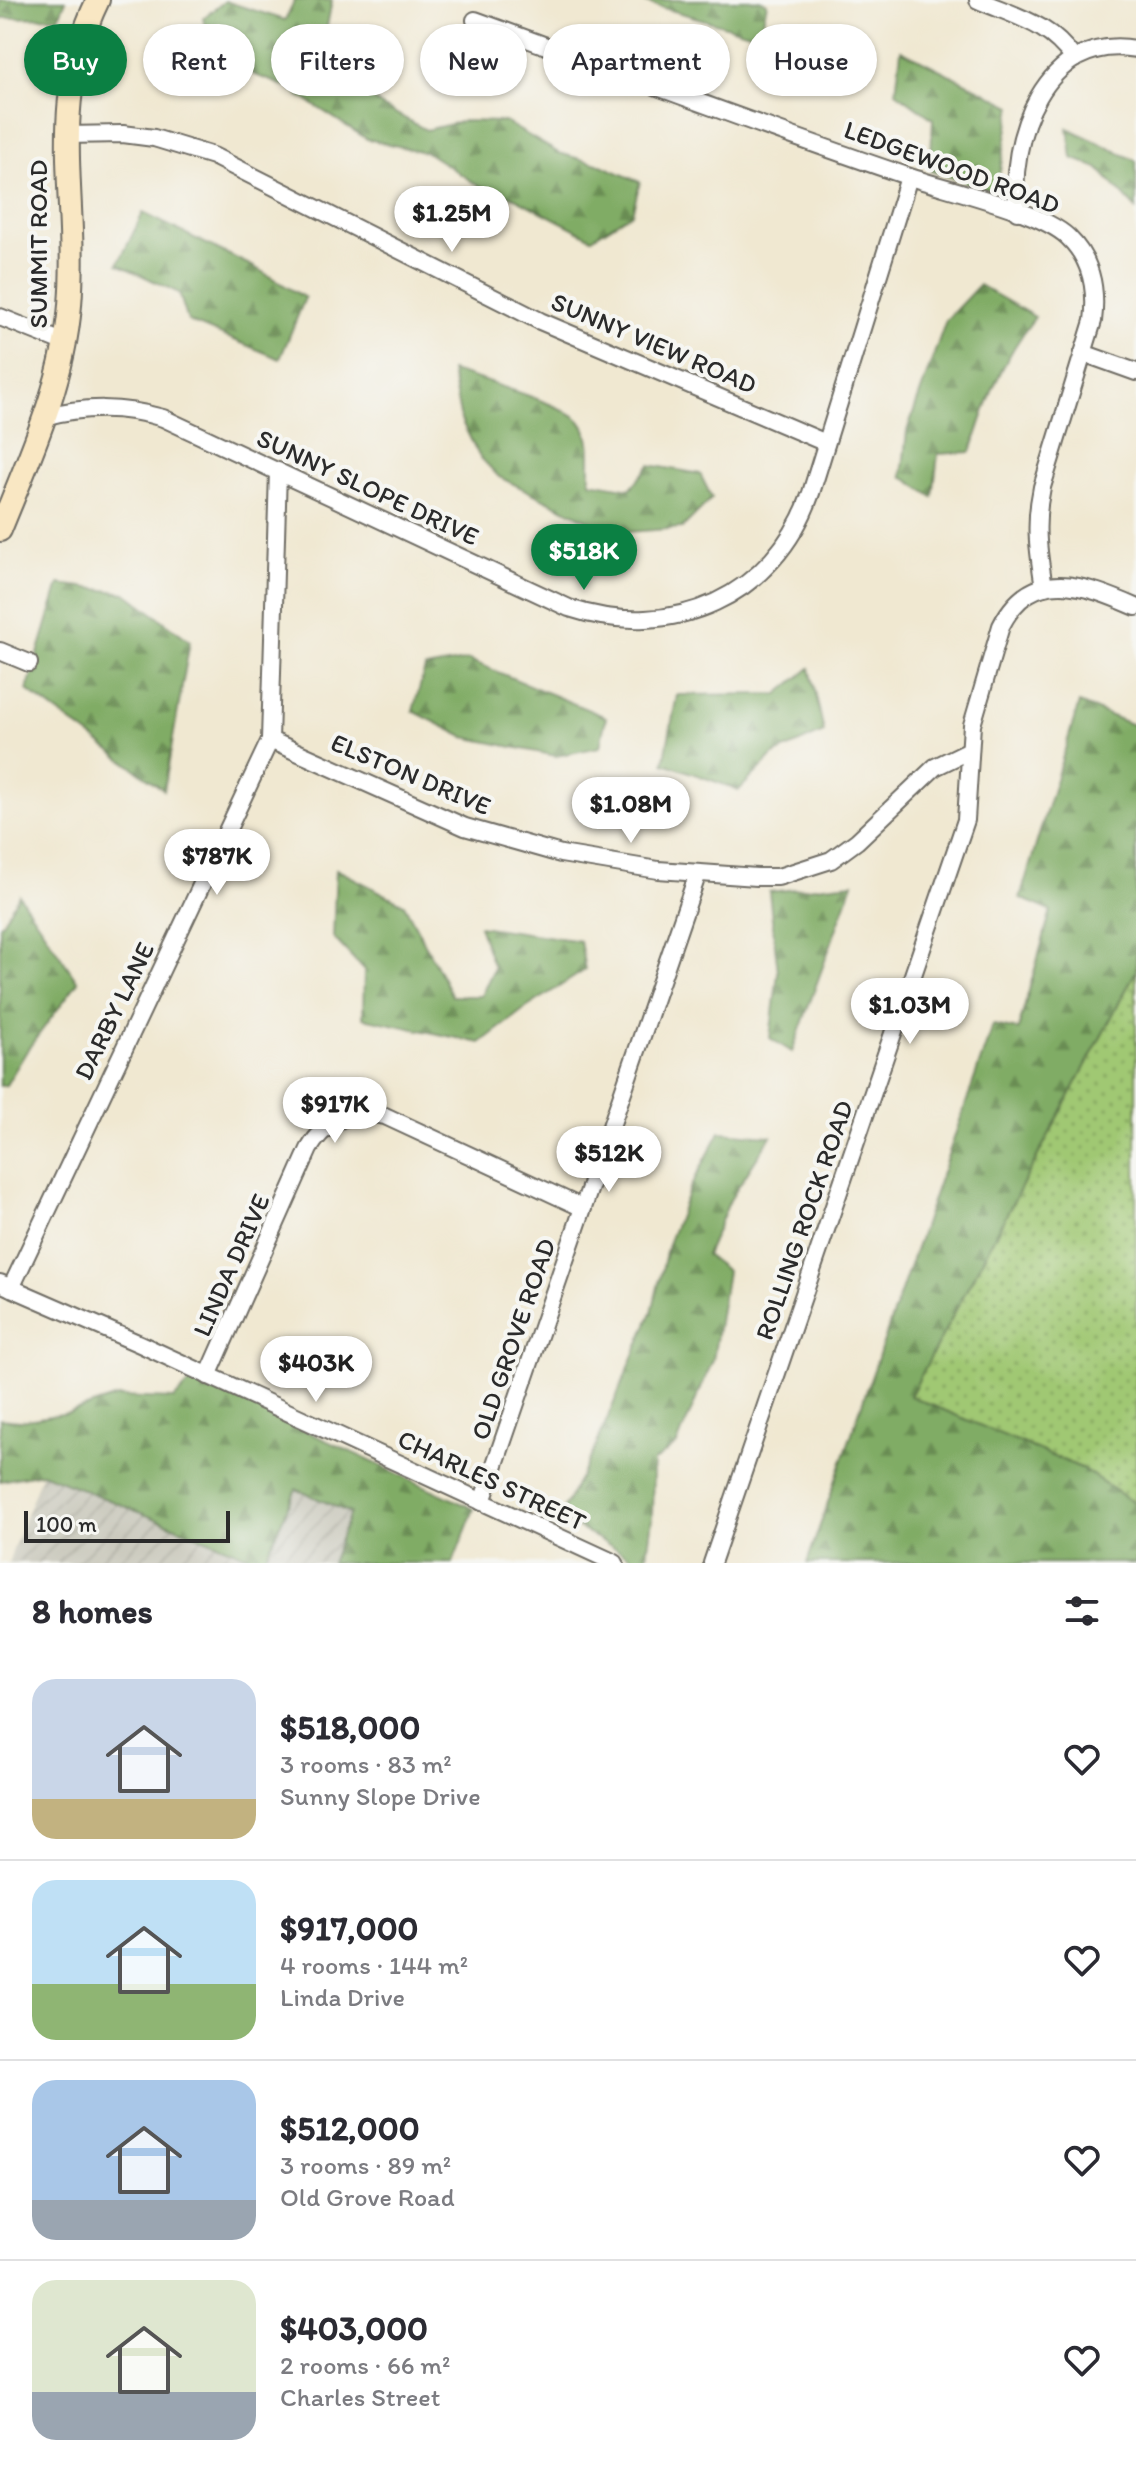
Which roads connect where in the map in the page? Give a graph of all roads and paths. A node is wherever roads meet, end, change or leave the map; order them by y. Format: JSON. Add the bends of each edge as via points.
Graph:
{"nodes":[{"id":1,"x":98,"y":0,"type":"edge"},
{"id":2,"x":978,"y":0,"type":"edge"},
{"id":3,"x":475,"y":20,"type":"dead end"},
{"id":4,"x":1136,"y":49,"type":"edge"},
{"id":5,"x":1074,"y":59,"type":"junction"},
{"id":6,"x":66,"y":135,"type":"junction"},
{"id":7,"x":909,"y":177,"type":"junction"},
{"id":8,"x":1017,"y":212,"type":"junction"},
{"id":9,"x":0,"y":317,"type":"edge"},
{"id":10,"x":65,"y":343,"type":"junction"},
{"id":11,"x":1083,"y":353,"type":"junction"},
{"id":12,"x":1136,"y":372,"type":"edge"},
{"id":13,"x":43,"y":417,"type":"junction"},
{"id":14,"x":826,"y":443,"type":"junction"},
{"id":15,"x":278,"y":471,"type":"junction"},
{"id":16,"x":0,"y":530,"type":"edge"},
{"id":17,"x":1044,"y":587,"type":"junction"},
{"id":18,"x":1136,"y":607,"type":"edge"},
{"id":19,"x":0,"y":651,"type":"edge"},
{"id":20,"x":29,"y":663,"type":"dead end"},
{"id":21,"x":270,"y":740,"type":"junction"},
{"id":22,"x":970,"y":750,"type":"junction"},
{"id":23,"x":698,"y":873,"type":"junction"},
{"id":24,"x":583,"y":1208,"type":"junction"},
{"id":25,"x":5,"y":1285,"type":"edge"},
{"id":26,"x":208,"y":1376,"type":"junction"},
{"id":27,"x":482,"y":1502,"type":"junction"},
{"id":28,"x":615,"y":1563,"type":"edge"},
{"id":29,"x":712,"y":1563,"type":"edge"}],
"edges":[{"from":1,"to":6,"type":"main road","name":"SUMMIT ROAD","via":[[70,88]]},
{"from":2,"to":5,"type":"street","via":[[1050,32]]},
{"from":3,"to":7,"type":"street","name":"LEDGEWOOD ROAD"},
{"from":4,"to":5,"type":"street","via":[[1108,48]]},
{"from":5,"to":8,"type":"street","via":[[1046,86],[1023,130],[1014,178]]},
{"from":6,"to":10,"type":"main road","name":"SUMMIT ROAD","via":[[70,303]]},
{"from":6,"to":14,"type":"street","name":"SUNNY VIEW ROAD","via":[[154,138],[213,156],[540,321]]},
{"from":7,"to":8,"type":"street","name":"LEDGEWOOD ROAD"},
{"from":7,"to":14,"type":"street","name":"SUNNY SLOPE DRIVE"},
{"from":8,"to":11,"type":"street","name":"LEDGEWOOD ROAD","via":[[1068,236],[1088,267],[1095,303]]},
{"from":9,"to":10,"type":"street"},
{"from":10,"to":13,"type":"main road","name":"SUMMIT ROAD"},
{"from":11,"to":12,"type":"street"},
{"from":11,"to":17,"type":"street","name":"LEDGEWOOD ROAD","via":[[1036,514]]},
{"from":13,"to":15,"type":"street","name":"SUNNY SLOPE DRIVE","via":[[84,409],[144,412]]},
{"from":13,"to":16,"type":"main road","name":"SUMMIT ROAD"},
{"from":14,"to":15,"type":"street","name":"SUNNY SLOPE DRIVE","via":[[799,521],[765,567],[710,605],[645,621],[606,619],[569,608]]},
{"from":15,"to":21,"type":"street","name":"DARBY LANE"},
{"from":17,"to":18,"type":"street","via":[[1074,584]]},
{"from":17,"to":22,"type":"street","name":"ROLLING ROCK ROAD","via":[[1025,595],[1001,626],[972,725]]},
{"from":19,"to":20,"type":"street"},
{"from":21,"to":23,"type":"street","name":"ELSTON DRIVE","via":[[465,827],[561,854]]},
{"from":21,"to":25,"type":"street","name":"DARBY LANE"},
{"from":22,"to":23,"type":"street","name":"ELSTON DRIVE","via":[[935,767],[831,860],[778,877]]},
{"from":22,"to":29,"type":"street","name":"ROLLING ROCK ROAD","via":[[966,820]]},
{"from":23,"to":24,"type":"street","name":"OLD GROVE ROAD"},
{"from":24,"to":26,"type":"street","name":"LINDA DRIVE","via":[[385,1116],[359,1113],[335,1120],[309,1149]]},
{"from":24,"to":27,"type":"street","name":"OLD GROVE ROAD"},
{"from":25,"to":26,"type":"street","name":"CHARLES STREET"},
{"from":26,"to":27,"type":"street","name":"CHARLES STREET"},
{"from":27,"to":28,"type":"street","name":"CHARLES STREET"}]}
